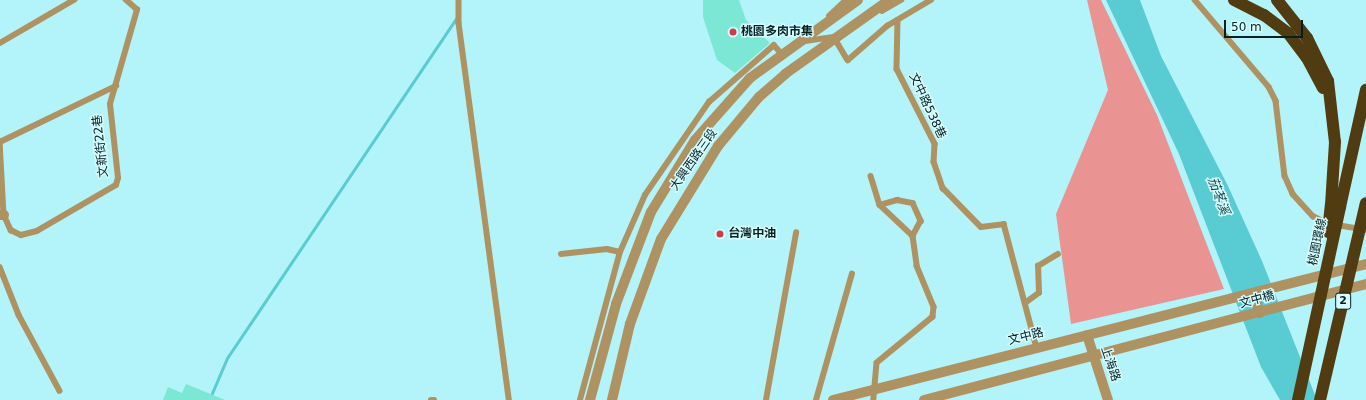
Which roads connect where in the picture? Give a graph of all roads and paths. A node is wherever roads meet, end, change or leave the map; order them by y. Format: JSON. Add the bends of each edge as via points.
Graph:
{"nodes":[{"id":1,"x":74,"y":0,"type":"edge"},
{"id":2,"x":126,"y":0,"type":"edge"},
{"id":3,"x":460,"y":0,"type":"edge"},
{"id":4,"x":846,"y":0,"type":"edge"},
{"id":5,"x":858,"y":0,"type":"edge"},
{"id":6,"x":889,"y":0,"type":"edge"},
{"id":7,"x":901,"y":0,"type":"edge"},
{"id":8,"x":931,"y":0,"type":"edge"},
{"id":9,"x":1195,"y":0,"type":"edge"},
{"id":10,"x":1234,"y":0,"type":"edge"},
{"id":11,"x":1277,"y":0,"type":"edge"},
{"id":12,"x":898,"y":20,"type":"junction"},
{"id":13,"x":834,"y":37,"type":"junction"},
{"id":14,"x":800,"y":42,"type":"junction"},
{"id":15,"x":0,"y":43,"type":"edge"},
{"id":16,"x":782,"y":54,"type":"junction"},
{"id":17,"x":116,"y":86,"type":"junction"},
{"id":18,"x":1366,"y":90,"type":"edge"},
{"id":19,"x":1334,"y":126,"type":"junction"},
{"id":20,"x":0,"y":141,"type":"edge"},
{"id":21,"x":871,"y":176,"type":"dead end"},
{"id":22,"x":1366,"y":203,"type":"edge"},
{"id":23,"x":880,"y":205,"type":"junction"},
{"id":24,"x":1335,"y":206,"type":"junction"},
{"id":25,"x":2,"y":215,"type":"edge"},
{"id":26,"x":1366,"y":230,"type":"edge"},
{"id":27,"x":796,"y":233,"type":"dead end"},
{"id":28,"x":913,"y":236,"type":"junction"},
{"id":29,"x":620,"y":252,"type":"junction"},
{"id":30,"x":561,"y":254,"type":"dead end"},
{"id":31,"x":1058,"y":254,"type":"dead end"},
{"id":32,"x":1366,"y":264,"type":"edge"},
{"id":33,"x":0,"y":267,"type":"edge"},
{"id":34,"x":852,"y":274,"type":"dead end"},
{"id":35,"x":1366,"y":284,"type":"edge"},
{"id":36,"x":1254,"y":294,"type":"junction"},
{"id":37,"x":1226,"y":302,"type":"joint"},
{"id":38,"x":1025,"y":303,"type":"junction"},
{"id":39,"x":1260,"y":313,"type":"junction"},
{"id":40,"x":1087,"y":335,"type":"junction"},
{"id":41,"x":1037,"y":348,"type":"junction"},
{"id":42,"x":1092,"y":356,"type":"junction"},
{"id":43,"x":60,"y":391,"type":"dead end"},
{"id":44,"x":874,"y":395,"type":"edge"},
{"id":45,"x":509,"y":400,"type":"edge"},
{"id":46,"x":580,"y":400,"type":"edge"},
{"id":47,"x":590,"y":400,"type":"edge"},
{"id":48,"x":612,"y":400,"type":"edge"},
{"id":49,"x":766,"y":400,"type":"edge"},
{"id":50,"x":816,"y":400,"type":"edge"},
{"id":51,"x":833,"y":400,"type":"edge"},
{"id":52,"x":924,"y":400,"type":"edge"},
{"id":53,"x":1108,"y":400,"type":"edge"},
{"id":54,"x":1298,"y":400,"type":"edge"},
{"id":55,"x":1320,"y":400,"type":"edge"}],
"edges":[{"from":1,"to":15,"type":"lane"},
{"from":2,"to":17,"type":"lane","name":"文新街22巷","via":[[137,10]]},
{"from":3,"to":45,"type":"lane","via":[[459,23]]},
{"from":4,"to":14,"type":"lane"},
{"from":5,"to":14,"type":"street","name":"大興西路三段"},
{"from":6,"to":13,"type":"street","name":"大興西路三段"},
{"from":7,"to":13,"type":"lane"},
{"from":8,"to":12,"type":"lane"},
{"from":9,"to":26,"type":"lane","via":[[1269,87],[1276,101],[1285,176],[1293,194],[1313,216],[1326,223]]},
{"from":10,"to":19,"type":"highway","via":[[1264,15],[1288,33],[1307,58],[1326,95]]},
{"from":11,"to":19,"type":"highway","via":[[1307,38],[1322,65],[1328,81]]},
{"from":12,"to":13,"type":"lane","via":[[848,60]]},
{"from":12,"to":38,"type":"lane","name":"文中路538巷","via":[[897,69],[935,144],[934,162],[944,188],[981,227],[1004,224]]},
{"from":13,"to":14,"type":"lane"},
{"from":13,"to":48,"type":"street","name":"大興西路三段","via":[[759,97],[718,146],[676,210],[650,266],[630,324]]},
{"from":14,"to":16,"type":"street","name":"大興西路三段"},
{"from":16,"to":29,"type":"lane","via":[[774,45],[709,102],[645,195]]},
{"from":16,"to":47,"type":"street","name":"大興西路三段","via":[[750,78],[695,140],[651,212],[616,304]]},
{"from":17,"to":20,"type":"lane"},
{"from":17,"to":25,"type":"lane","name":"文新街22巷","via":[[110,104],[118,178],[116,186],[37,231],[21,235],[11,230]]},
{"from":18,"to":24,"type":"highway","name":"桃園環線"},
{"from":19,"to":24,"type":"highway"},
{"from":20,"to":25,"type":"lane","name":"文新街22巷"},
{"from":21,"to":23,"type":"lane"},
{"from":22,"to":55,"type":"highway","number":"2","bridge":true},
{"from":23,"to":28,"type":"lane"},
{"from":23,"to":28,"type":"lane","via":[[897,200],[912,203],[921,221]]},
{"from":24,"to":54,"type":"highway","number":"2","bridge":true,"via":[[1323,285]]},
{"from":27,"to":49,"type":"lane"},
{"from":28,"to":44,"type":"lane","via":[[918,266],[934,307],[933,317],[877,363]]},
{"from":29,"to":30,"type":"lane","via":[[607,249]]},
{"from":29,"to":46,"type":"lane"},
{"from":31,"to":38,"type":"lane","via":[[1038,266],[1039,293]]},
{"from":32,"to":36,"type":"street","name":"文中橋"},
{"from":33,"to":43,"type":"lane","via":[[19,315]]},
{"from":34,"to":50,"type":"lane"},
{"from":35,"to":39,"type":"street","name":"文中橋"},
{"from":36,"to":37,"type":"street","name":"文中橋"},
{"from":36,"to":39,"type":"street"},
{"from":37,"to":40,"type":"street","name":"文中路"},
{"from":38,"to":41,"type":"lane","name":"文中路538巷"},
{"from":39,"to":42,"type":"street","name":"文中橋"},
{"from":40,"to":41,"type":"street","name":"文中路"},
{"from":40,"to":42,"type":"street","name":"上海路"},
{"from":41,"to":44,"type":"street","name":"文中路"},
{"from":42,"to":52,"type":"street"},
{"from":42,"to":53,"type":"street","name":"上海路"},
{"from":44,"to":51,"type":"street","name":"文中路"}]}
